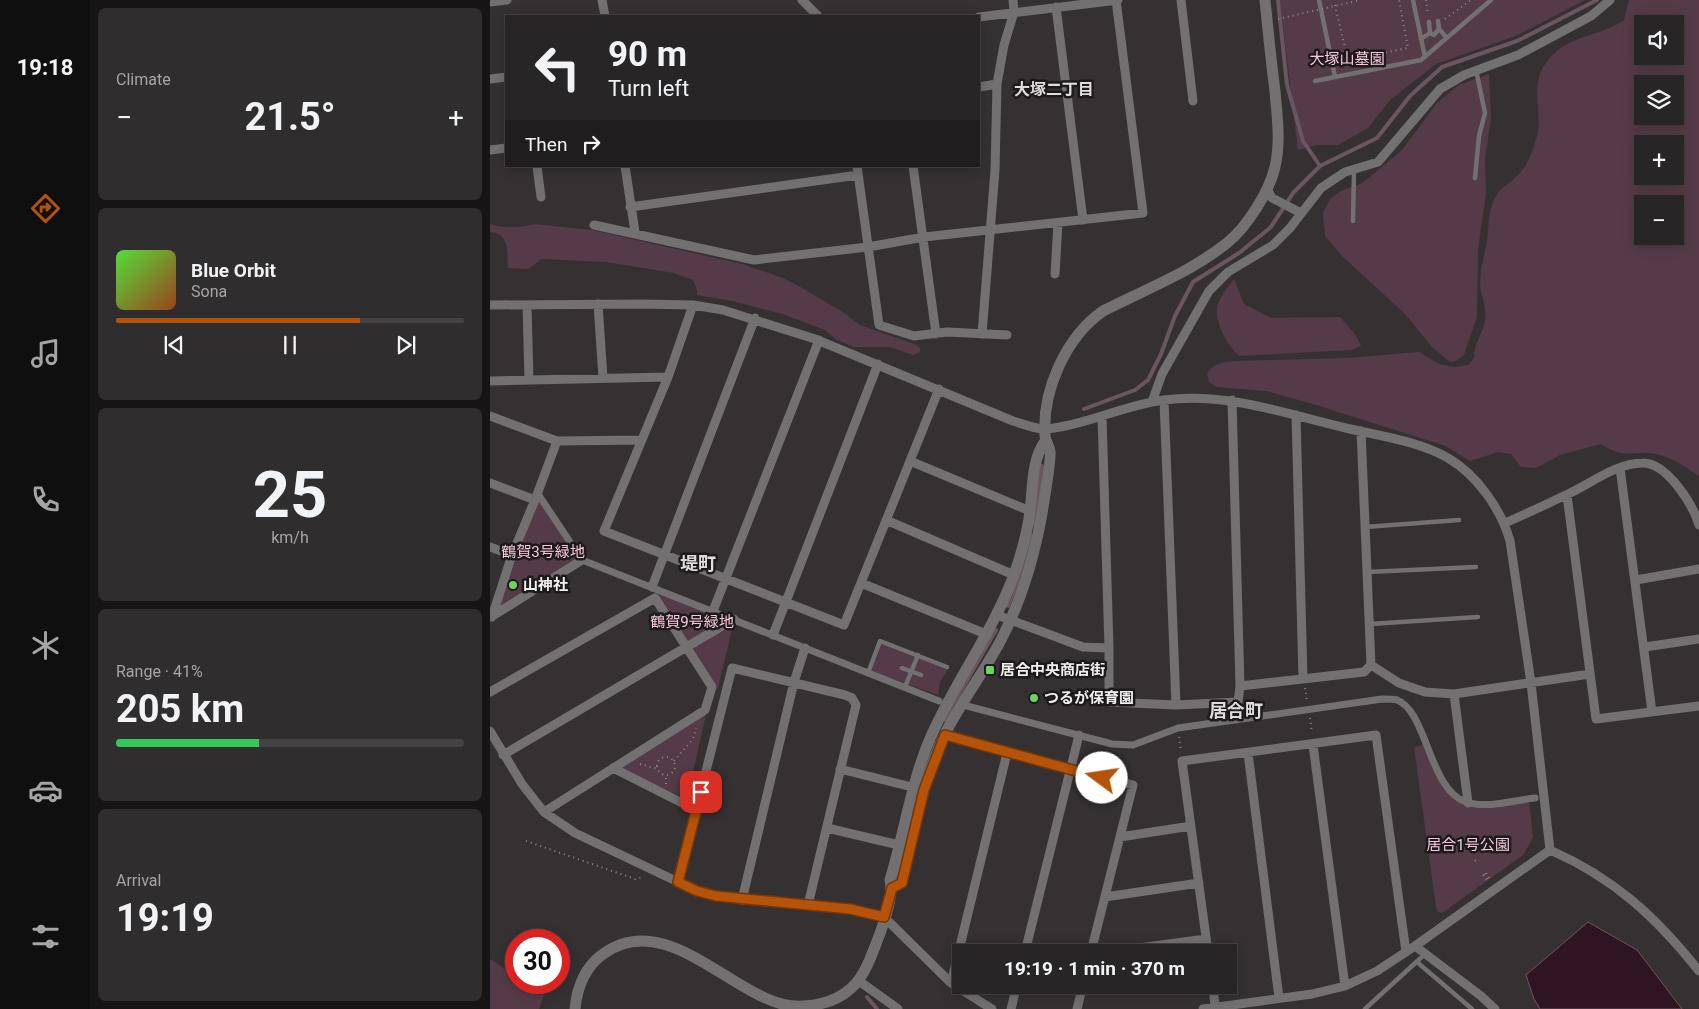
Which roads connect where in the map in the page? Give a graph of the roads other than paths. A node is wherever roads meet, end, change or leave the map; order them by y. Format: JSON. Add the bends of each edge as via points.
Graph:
{"nodes":[{"id":1,"x":507,"y":0,"type":"edge"},
{"id":2,"x":602,"y":0,"type":"edge"},
{"id":3,"x":802,"y":0,"type":"edge"},
{"id":4,"x":1013,"y":0,"type":"edge"},
{"id":5,"x":1117,"y":0,"type":"edge"},
{"id":6,"x":1181,"y":0,"type":"edge"},
{"id":7,"x":1265,"y":0,"type":"edge"},
{"id":8,"x":1319,"y":0,"type":"edge"},
{"id":9,"x":1413,"y":0,"type":"edge"},
{"id":10,"x":1491,"y":0,"type":"edge"},
{"id":11,"x":1610,"y":0,"type":"edge"},
{"id":12,"x":490,"y":2,"type":"edge"},
{"id":13,"x":1056,"y":7,"type":"junction"},
{"id":14,"x":1014,"y":12,"type":"junction"},
{"id":15,"x":605,"y":15,"type":"edge"},
{"id":16,"x":817,"y":15,"type":"edge"},
{"id":17,"x":980,"y":17,"type":"edge"},
{"id":18,"x":1438,"y":21,"type":"road end"},
{"id":19,"x":1429,"y":22,"type":"road end"},
{"id":20,"x":1439,"y":29,"type":"junction"},
{"id":21,"x":1430,"y":33,"type":"junction"},
{"id":22,"x":1447,"y":38,"type":"junction"},
{"id":23,"x":1421,"y":39,"type":"junction"},
{"id":24,"x":1425,"y":57,"type":"junction"},
{"id":25,"x":1476,"y":70,"type":"junction"},
{"id":26,"x":505,"y":77,"type":"edge"},
{"id":27,"x":1335,"y":77,"type":"junction"},
{"id":28,"x":490,"y":79,"type":"edge"},
{"id":29,"x":1315,"y":81,"type":"dead end"},
{"id":30,"x":997,"y":84,"type":"junction"},
{"id":31,"x":980,"y":87,"type":"edge"},
{"id":32,"x":1193,"y":101,"type":"dead end"},
{"id":33,"x":505,"y":148,"type":"edge"},
{"id":34,"x":490,"y":150,"type":"edge"},
{"id":35,"x":537,"y":167,"type":"edge"},
{"id":36,"x":625,"y":167,"type":"edge"},
{"id":37,"x":913,"y":167,"type":"edge"},
{"id":38,"x":858,"y":171,"type":"edge"},
{"id":39,"x":1354,"y":171,"type":"junction"},
{"id":40,"x":1475,"y":178,"type":"dead end"},
{"id":41,"x":1269,"y":193,"type":"junction"},
{"id":42,"x":541,"y":197,"type":"dead end"},
{"id":43,"x":630,"y":207,"type":"junction"},
{"id":44,"x":1301,"y":213,"type":"junction"},
{"id":45,"x":1083,"y":220,"type":"junction"},
{"id":46,"x":1353,"y":221,"type":"dead end"},
{"id":47,"x":1058,"y":223,"type":"junction"},
{"id":48,"x":594,"y":225,"type":"dead end"},
{"id":49,"x":991,"y":229,"type":"junction"},
{"id":50,"x":634,"y":232,"type":"junction"},
{"id":51,"x":924,"y":237,"type":"junction"},
{"id":52,"x":868,"y":247,"type":"junction"},
{"id":53,"x":1055,"y":274,"type":"dead end"},
{"id":54,"x":598,"y":304,"type":"junction"},
{"id":55,"x":490,"y":305,"type":"edge"},
{"id":56,"x":527,"y":305,"type":"junction"},
{"id":57,"x":693,"y":305,"type":"junction"},
{"id":58,"x":755,"y":318,"type":"junction"},
{"id":59,"x":936,"y":334,"type":"junction"},
{"id":60,"x":982,"y":334,"type":"junction"},
{"id":61,"x":1007,"y":335,"type":"dead end"},
{"id":62,"x":819,"y":340,"type":"junction"},
{"id":63,"x":878,"y":364,"type":"junction"},
{"id":64,"x":668,"y":377,"type":"junction"},
{"id":65,"x":603,"y":378,"type":"junction"},
{"id":66,"x":529,"y":380,"type":"junction"},
{"id":67,"x":490,"y":381,"type":"edge"},
{"id":68,"x":939,"y":389,"type":"junction"},
{"id":69,"x":1164,"y":400,"type":"junction"},
{"id":70,"x":1232,"y":400,"type":"junction"},
{"id":71,"x":1152,"y":402,"type":"junction"},
{"id":72,"x":1296,"y":415,"type":"junction"},
{"id":73,"x":490,"y":416,"type":"edge"},
{"id":74,"x":1102,"y":416,"type":"junction"},
{"id":75,"x":1361,"y":431,"type":"junction"},
{"id":76,"x":1045,"y":434,"type":"junction"},
{"id":77,"x":642,"y":440,"type":"junction"},
{"id":78,"x":557,"y":442,"type":"junction"},
{"id":79,"x":910,"y":461,"type":"junction"},
{"id":80,"x":1620,"y":468,"type":"junction"},
{"id":81,"x":490,"y":483,"type":"edge"},
{"id":82,"x":1568,"y":495,"type":"junction"},
{"id":83,"x":536,"y":497,"type":"junction"},
{"id":84,"x":1030,"y":511,"type":"junction"},
{"id":85,"x":886,"y":520,"type":"junction"},
{"id":86,"x":1459,"y":520,"type":"dead end"},
{"id":87,"x":1505,"y":523,"type":"junction"},
{"id":88,"x":1699,"y":525,"type":"edge"},
{"id":89,"x":1364,"y":527,"type":"junction"},
{"id":90,"x":490,"y":547,"type":"edge"},
{"id":91,"x":512,"y":555,"type":"junction"},
{"id":92,"x":666,"y":555,"type":"junction"},
{"id":93,"x":582,"y":560,"type":"junction"},
{"id":94,"x":1476,"y":567,"type":"dead end"},
{"id":95,"x":1699,"y":569,"type":"edge"},
{"id":96,"x":1366,"y":572,"type":"junction"},
{"id":97,"x":1014,"y":575,"type":"junction"},
{"id":98,"x":724,"y":580,"type":"junction"},
{"id":99,"x":1636,"y":580,"type":"junction"},
{"id":100,"x":861,"y":582,"type":"junction"},
{"id":101,"x":652,"y":587,"type":"junction"},
{"id":102,"x":785,"y":603,"type":"junction"},
{"id":103,"x":713,"y":611,"type":"junction"},
{"id":104,"x":997,"y":615,"type":"junction"},
{"id":105,"x":491,"y":617,"type":"edge"},
{"id":106,"x":1478,"y":617,"type":"dead end"},
{"id":107,"x":734,"y":619,"type":"junction"},
{"id":108,"x":1010,"y":620,"type":"junction"},
{"id":109,"x":1368,"y":624,"type":"junction"},
{"id":110,"x":986,"y":634,"type":"junction"},
{"id":111,"x":773,"y":635,"type":"junction"},
{"id":112,"x":1699,"y":638,"type":"edge"},
{"id":113,"x":687,"y":646,"type":"junction"},
{"id":114,"x":1645,"y":646,"type":"junction"},
{"id":115,"x":805,"y":648,"type":"junction"},
{"id":116,"x":1110,"y":648,"type":"junction"},
{"id":117,"x":918,"y":655,"type":"junction"},
{"id":118,"x":1370,"y":665,"type":"junction"},
{"id":119,"x":947,"y":667,"type":"dead end"},
{"id":120,"x":902,"y":668,"type":"dead end"},
{"id":121,"x":912,"y":671,"type":"junction"},
{"id":122,"x":868,"y":673,"type":"junction"},
{"id":123,"x":1590,"y":674,"type":"junction"},
{"id":124,"x":921,"y":675,"type":"dead end"},
{"id":125,"x":1303,"y":679,"type":"junction"},
{"id":126,"x":794,"y":682,"type":"junction"},
{"id":127,"x":1531,"y":682,"type":"junction"},
{"id":128,"x":1240,"y":686,"type":"junction"},
{"id":129,"x":905,"y":687,"type":"junction"},
{"id":130,"x":490,"y":692,"type":"edge"},
{"id":131,"x":1454,"y":694,"type":"junction"},
{"id":132,"x":939,"y":701,"type":"dead end"},
{"id":133,"x":1176,"y":705,"type":"junction"},
{"id":134,"x":967,"y":706,"type":"dead end"},
{"id":135,"x":1699,"y":706,"type":"edge"},
{"id":136,"x":1652,"y":712,"type":"junction"},
{"id":137,"x":490,"y":731,"type":"edge"},
{"id":138,"x":945,"y":735,"type":"junction"},
{"id":139,"x":1080,"y":735,"type":"junction"},
{"id":140,"x":1313,"y":745,"type":"junction"},
{"id":141,"x":1007,"y":753,"type":"junction"},
{"id":142,"x":1248,"y":753,"type":"junction"},
{"id":143,"x":503,"y":755,"type":"junction"},
{"id":144,"x":613,"y":768,"type":"junction"},
{"id":145,"x":840,"y":769,"type":"junction"},
{"id":146,"x":1071,"y":770,"type":"junction"},
{"id":147,"x":912,"y":786,"type":"junction"},
{"id":148,"x":1535,"y":798,"type":"dead end"},
{"id":149,"x":1468,"y":803,"type":"junction"},
{"id":150,"x":696,"y":810,"type":"junction"},
{"id":151,"x":544,"y":812,"type":"junction"},
{"id":152,"x":1191,"y":826,"type":"junction"},
{"id":153,"x":827,"y":828,"type":"junction"},
{"id":154,"x":1120,"y":837,"type":"junction"},
{"id":155,"x":899,"y":845,"type":"junction"},
{"id":156,"x":1550,"y":850,"type":"junction"},
{"id":157,"x":678,"y":882,"type":"junction"},
{"id":158,"x":1199,"y":883,"type":"junction"},
{"id":159,"x":892,"y":888,"type":"junction"},
{"id":160,"x":1105,"y":897,"type":"junction"},
{"id":161,"x":742,"y":900,"type":"junction"},
{"id":162,"x":808,"y":905,"type":"junction"},
{"id":163,"x":884,"y":917,"type":"junction"},
{"id":164,"x":1206,"y":939,"type":"junction"},
{"id":165,"x":1027,"y":944,"type":"edge"},
{"id":166,"x":1093,"y":944,"type":"edge"},
{"id":167,"x":1169,"y":944,"type":"edge"},
{"id":168,"x":1207,"y":944,"type":"edge"},
{"id":169,"x":1415,"y":946,"type":"junction"},
{"id":170,"x":1406,"y":952,"type":"junction"},
{"id":171,"x":1425,"y":954,"type":"junction"},
{"id":172,"x":1417,"y":962,"type":"junction"},
{"id":173,"x":1699,"y":971,"type":"edge"},
{"id":174,"x":859,"y":981,"type":"junction"},
{"id":175,"x":951,"y":983,"type":"junction"},
{"id":176,"x":1345,"y":986,"type":"junction"},
{"id":177,"x":1015,"y":994,"type":"edge"},
{"id":178,"x":1081,"y":994,"type":"edge"},
{"id":179,"x":1214,"y":994,"type":"edge"},
{"id":180,"x":1279,"y":998,"type":"junction"},
{"id":181,"x":1216,"y":1007,"type":"junction"},
{"id":182,"x":575,"y":1009,"type":"edge"},
{"id":183,"x":898,"y":1009,"type":"edge"},
{"id":184,"x":992,"y":1009,"type":"edge"},
{"id":185,"x":1011,"y":1009,"type":"edge"},
{"id":186,"x":1077,"y":1009,"type":"edge"},
{"id":187,"x":1203,"y":1009,"type":"edge"},
{"id":188,"x":1365,"y":1009,"type":"edge"},
{"id":189,"x":1472,"y":1009,"type":"edge"},
{"id":190,"x":1495,"y":1009,"type":"edge"}],
"edges":[{"from":1,"to":12,"type":"street"},
{"from":2,"to":15,"type":"street"},
{"from":3,"to":16,"type":"street"},
{"from":4,"to":14,"type":"street"},
{"from":5,"to":13,"type":"street"},
{"from":5,"to":45,"type":"street","via":[[1143,213]]},
{"from":6,"to":32,"type":"street"},
{"from":7,"to":41,"type":"street","via":[[1278,124],[1278,147]]},
{"from":8,"to":27,"type":"lane"},
{"from":9,"to":23,"type":"lane"},
{"from":10,"to":22,"type":"lane"},
{"from":11,"to":25,"type":"street","via":[[1591,16],[1518,56]]},
{"from":13,"to":14,"type":"street"},
{"from":13,"to":45,"type":"street"},
{"from":14,"to":17,"type":"street"},
{"from":14,"to":30,"type":"street"},
{"from":18,"to":20,"type":"lane"},
{"from":19,"to":21,"type":"lane"},
{"from":20,"to":21,"type":"lane","via":[[1434,34]]},
{"from":20,"to":22,"type":"lane"},
{"from":21,"to":23,"type":"lane"},
{"from":22,"to":24,"type":"lane"},
{"from":23,"to":24,"type":"lane"},
{"from":24,"to":27,"type":"lane"},
{"from":25,"to":39,"type":"street","via":[[1440,89],[1378,162]]},
{"from":25,"to":40,"type":"lane","via":[[1485,113]]},
{"from":26,"to":28,"type":"street"},
{"from":27,"to":29,"type":"lane"},
{"from":30,"to":31,"type":"street"},
{"from":30,"to":49,"type":"street"},
{"from":33,"to":34,"type":"street"},
{"from":35,"to":42,"type":"street"},
{"from":36,"to":43,"type":"street"},
{"from":37,"to":51,"type":"street"},
{"from":38,"to":43,"type":"street"},
{"from":38,"to":52,"type":"street"},
{"from":39,"to":44,"type":"street","via":[[1331,180]]},
{"from":39,"to":46,"type":"lane"},
{"from":41,"to":44,"type":"street"},
{"from":41,"to":76,"type":"street","via":[[1227,243],[1181,272],[1092,319],[1074,339],[1058,370]]},
{"from":43,"to":50,"type":"street"},
{"from":44,"to":71,"type":"street","via":[[1273,245],[1228,272],[1209,290],[1162,374]]},
{"from":45,"to":47,"type":"street"},
{"from":47,"to":49,"type":"street"},
{"from":47,"to":53,"type":"street"},
{"from":48,"to":50,"type":"street"},
{"from":49,"to":51,"type":"street"},
{"from":49,"to":60,"type":"street"},
{"from":50,"to":52,"type":"street","via":[[754,260]]},
{"from":51,"to":52,"type":"street"},
{"from":51,"to":59,"type":"street"},
{"from":52,"to":59,"type":"street","via":[[879,326],[914,336]]},
{"from":54,"to":56,"type":"street"},
{"from":54,"to":57,"type":"street"},
{"from":54,"to":65,"type":"street"},
{"from":55,"to":56,"type":"street"},
{"from":56,"to":66,"type":"street"},
{"from":57,"to":58,"type":"street"},
{"from":57,"to":64,"type":"street"},
{"from":58,"to":62,"type":"street"},
{"from":58,"to":92,"type":"street"},
{"from":59,"to":60,"type":"street"},
{"from":60,"to":61,"type":"street"},
{"from":62,"to":63,"type":"street"},
{"from":62,"to":98,"type":"street"},
{"from":63,"to":68,"type":"street"},
{"from":63,"to":102,"type":"street"},
{"from":64,"to":65,"type":"street"},
{"from":64,"to":77,"type":"street"},
{"from":65,"to":66,"type":"street"},
{"from":66,"to":67,"type":"street"},
{"from":68,"to":76,"type":"street"},
{"from":68,"to":79,"type":"street"},
{"from":69,"to":70,"type":"street"},
{"from":69,"to":71,"type":"street"},
{"from":69,"to":133,"type":"street"},
{"from":70,"to":72,"type":"street"},
{"from":70,"to":128,"type":"street"},
{"from":71,"to":74,"type":"street"},
{"from":72,"to":75,"type":"street"},
{"from":72,"to":125,"type":"street"},
{"from":73,"to":78,"type":"street"},
{"from":74,"to":76,"type":"street"},
{"from":74,"to":116,"type":"street"},
{"from":75,"to":87,"type":"street","via":[[1421,447],[1447,458],[1474,479]]},
{"from":75,"to":89,"type":"street"},
{"from":76,"to":84,"type":"street","via":[[1038,450]]},
{"from":76,"to":108,"type":"street","via":[[1051,452],[1035,547]]},
{"from":77,"to":78,"type":"street"},
{"from":77,"to":92,"type":"street","via":[[604,531]]},
{"from":78,"to":83,"type":"street"},
{"from":79,"to":84,"type":"street"},
{"from":79,"to":85,"type":"street"},
{"from":80,"to":82,"type":"street"},
{"from":80,"to":88,"type":"street","via":[[1643,463],[1655,466],[1683,492]]},
{"from":80,"to":99,"type":"street"},
{"from":81,"to":83,"type":"street"},
{"from":82,"to":87,"type":"street"},
{"from":82,"to":123,"type":"street"},
{"from":83,"to":91,"type":"street"},
{"from":83,"to":93,"type":"street"},
{"from":84,"to":97,"type":"street"},
{"from":85,"to":97,"type":"street"},
{"from":85,"to":100,"type":"street"},
{"from":86,"to":89,"type":"lane"},
{"from":87,"to":127,"type":"street"},
{"from":89,"to":96,"type":"street"},
{"from":90,"to":91,"type":"street"},
{"from":91,"to":105,"type":"street"},
{"from":92,"to":98,"type":"street"},
{"from":92,"to":101,"type":"street"},
{"from":93,"to":101,"type":"street"},
{"from":93,"to":105,"type":"street"},
{"from":94,"to":96,"type":"lane"},
{"from":95,"to":99,"type":"street"},
{"from":96,"to":109,"type":"street"},
{"from":97,"to":104,"type":"street"},
{"from":98,"to":102,"type":"street"},
{"from":98,"to":103,"type":"street"},
{"from":99,"to":114,"type":"street"},
{"from":100,"to":102,"type":"street","via":[[844,625]]},
{"from":100,"to":110,"type":"street"},
{"from":101,"to":103,"type":"street"},
{"from":102,"to":111,"type":"street"},
{"from":103,"to":107,"type":"street"},
{"from":104,"to":108,"type":"street"},
{"from":104,"to":110,"type":"street"},
{"from":106,"to":109,"type":"lane"},
{"from":107,"to":111,"type":"street"},
{"from":107,"to":113,"type":"street"},
{"from":108,"to":116,"type":"street","via":[[1084,647]]},
{"from":108,"to":138,"type":"street"},
{"from":109,"to":118,"type":"street"},
{"from":110,"to":147,"type":"street","via":[[946,704]]},
{"from":111,"to":115,"type":"street"},
{"from":112,"to":114,"type":"street"},
{"from":113,"to":130,"type":"street","via":[[655,598]]},
{"from":113,"to":143,"type":"street"},
{"from":113,"to":144,"type":"street","via":[[712,687],[705,710]]},
{"from":114,"to":136,"type":"street"},
{"from":115,"to":122,"type":"street"},
{"from":115,"to":126,"type":"street"},
{"from":116,"to":133,"type":"street","via":[[1109,702]]},
{"from":117,"to":119,"type":"lane"},
{"from":117,"to":121,"type":"lane"},
{"from":117,"to":122,"type":"lane","via":[[880,641]]},
{"from":118,"to":125,"type":"street","via":[[1364,672]]},
{"from":118,"to":131,"type":"street","via":[[1399,683],[1425,692]]},
{"from":120,"to":121,"type":"lane"},
{"from":121,"to":124,"type":"lane"},
{"from":121,"to":129,"type":"lane"},
{"from":122,"to":129,"type":"street"},
{"from":123,"to":127,"type":"street"},
{"from":123,"to":136,"type":"street","via":[[1596,719]]},
{"from":125,"to":128,"type":"street"},
{"from":126,"to":145,"type":"street","via":[[852,698],[856,705]]},
{"from":126,"to":150,"type":"street","via":[[732,668]]},
{"from":126,"to":161,"type":"street"},
{"from":127,"to":131,"type":"street"},
{"from":127,"to":156,"type":"street"},
{"from":128,"to":133,"type":"street","via":[[1238,702]]},
{"from":129,"to":132,"type":"street"},
{"from":131,"to":149,"type":"street"},
{"from":134,"to":139,"type":"street"},
{"from":135,"to":136,"type":"street"},
{"from":137,"to":143,"type":"street"},
{"from":138,"to":141,"type":"street"},
{"from":138,"to":159,"type":"street","via":[[924,790],[902,883]]},
{"from":139,"to":146,"type":"street"},
{"from":139,"to":149,"type":"street","via":[[1112,744],[1133,745],[1178,728],[1382,699],[1397,700],[1409,708],[1446,786]]},
{"from":140,"to":142,"type":"street"},
{"from":140,"to":170,"type":"street","via":[[1376,735]]},
{"from":140,"to":176,"type":"street"},
{"from":141,"to":146,"type":"street"},
{"from":141,"to":175,"type":"street"},
{"from":142,"to":152,"type":"street","via":[[1182,762]]},
{"from":142,"to":180,"type":"street"},
{"from":143,"to":151,"type":"street"},
{"from":144,"to":150,"type":"street"},
{"from":144,"to":151,"type":"street"},
{"from":145,"to":147,"type":"street"},
{"from":145,"to":153,"type":"street"},
{"from":146,"to":154,"type":"street","via":[[1133,785]]},
{"from":146,"to":165,"type":"street"},
{"from":147,"to":155,"type":"street"},
{"from":148,"to":149,"type":"street"},
{"from":150,"to":157,"type":"street"},
{"from":151,"to":157,"type":"street","via":[[575,833]]},
{"from":152,"to":154,"type":"street"},
{"from":152,"to":158,"type":"street"},
{"from":153,"to":155,"type":"street"},
{"from":153,"to":162,"type":"street"},
{"from":154,"to":160,"type":"street"},
{"from":155,"to":159,"type":"street","via":[[890,880]]},
{"from":156,"to":169,"type":"street"},
{"from":156,"to":173,"type":"street","via":[[1579,862],[1634,900]]},
{"from":157,"to":161,"type":"street","via":[[697,891]]},
{"from":158,"to":160,"type":"street"},
{"from":158,"to":164,"type":"street"},
{"from":159,"to":163,"type":"street"},
{"from":160,"to":166,"type":"street"},
{"from":161,"to":162,"type":"street"},
{"from":162,"to":163,"type":"street","via":[[850,909]]},
{"from":163,"to":174,"type":"street","via":[[870,961]]},
{"from":163,"to":175,"type":"street"},
{"from":164,"to":167,"type":"street"},
{"from":164,"to":168,"type":"street"},
{"from":169,"to":170,"type":"street"},
{"from":169,"to":171,"type":"street"},
{"from":170,"to":176,"type":"street"},
{"from":171,"to":172,"type":"lane"},
{"from":171,"to":190,"type":"street"},
{"from":172,"to":188,"type":"lane"},
{"from":172,"to":189,"type":"lane"},
{"from":174,"to":182,"type":"street","via":[[845,994],[823,1003],[784,1005],[664,944],[636,940],[610,949],[598,958],[576,991]]},
{"from":174,"to":183,"type":"street"},
{"from":175,"to":184,"type":"street"},
{"from":176,"to":180,"type":"street"},
{"from":177,"to":185,"type":"street"},
{"from":178,"to":186,"type":"street"},
{"from":179,"to":181,"type":"street"},
{"from":180,"to":181,"type":"street"},
{"from":181,"to":187,"type":"street"}]}
